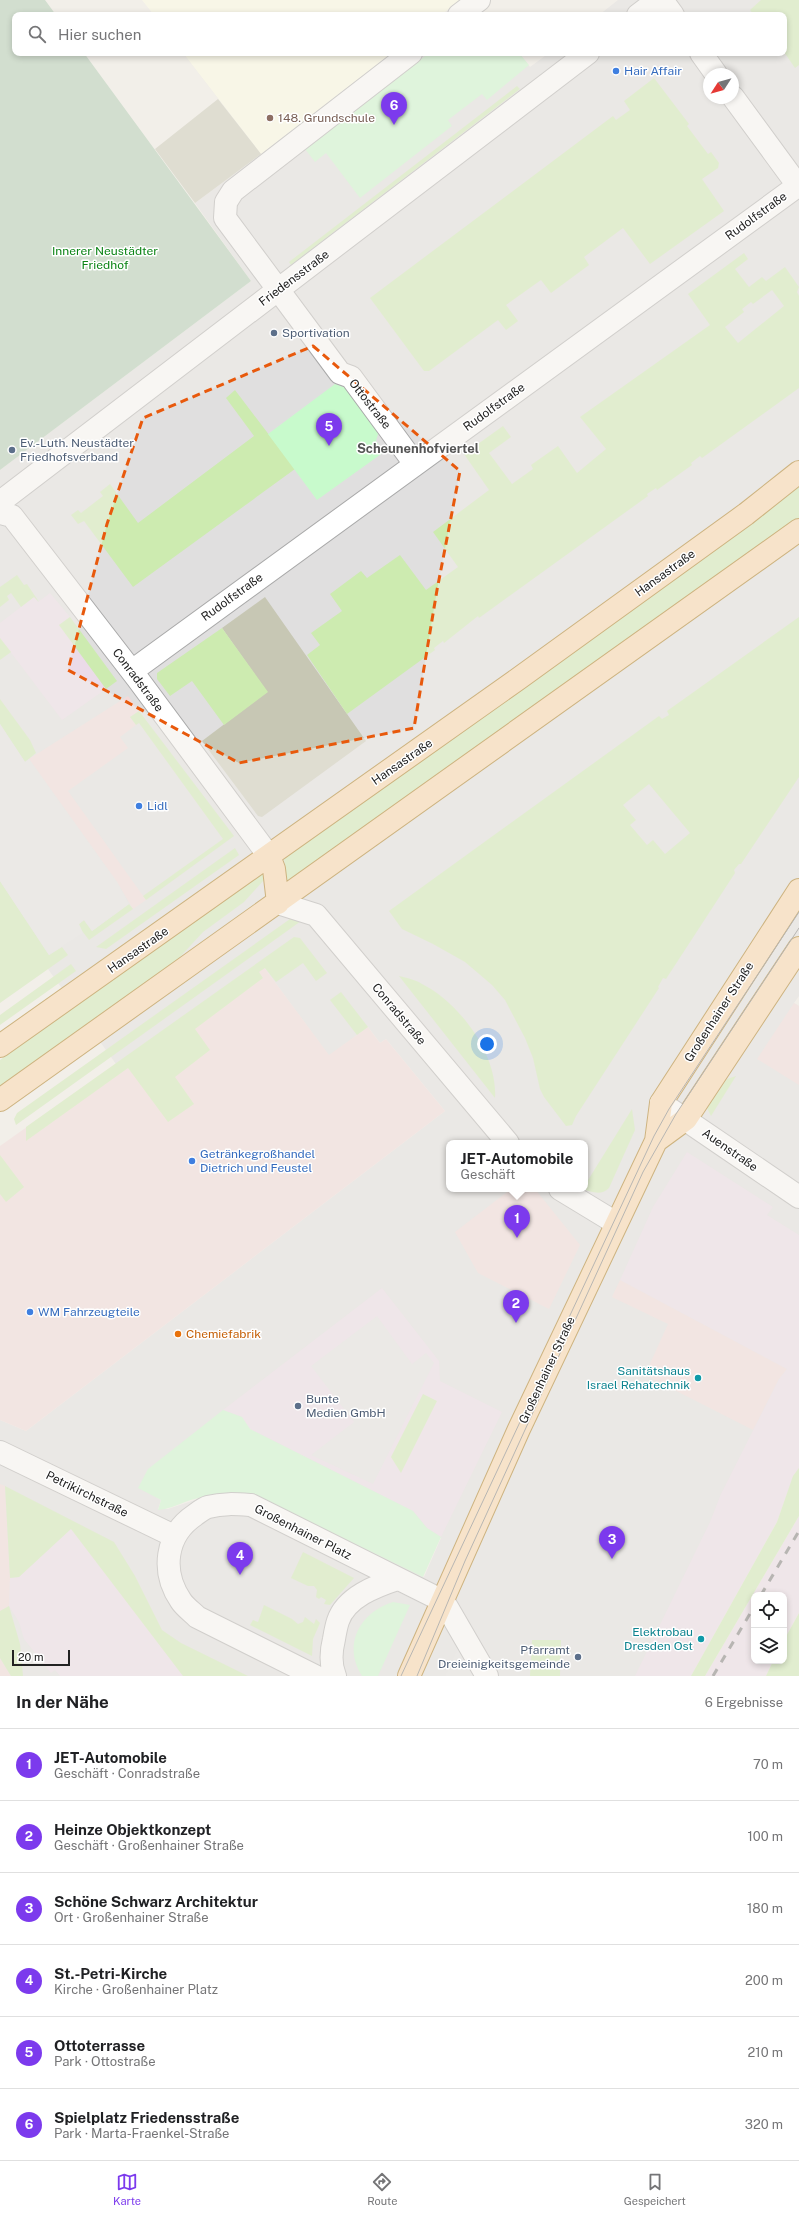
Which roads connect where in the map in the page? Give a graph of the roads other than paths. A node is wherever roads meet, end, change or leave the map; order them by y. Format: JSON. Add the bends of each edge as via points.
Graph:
{"nodes":[{"id":1,"x":479,"y":0,"type":"edge"},
{"id":2,"x":658,"y":0,"type":"edge"},
{"id":3,"x":662,"y":0,"type":"edge"},
{"id":4,"x":464,"y":12,"type":"edge"},
{"id":5,"x":642,"y":12,"type":"edge"},
{"id":6,"x":671,"y":12,"type":"edge"},
{"id":7,"x":407,"y":56,"type":"edge"},
{"id":8,"x":584,"y":56,"type":"edge"},
{"id":9,"x":703,"y":56,"type":"edge"},
{"id":10,"x":712,"y":68,"type":"edge"},
{"id":11,"x":738,"y":104,"type":"edge"},
{"id":12,"x":799,"y":186,"type":"edge"},
{"id":13,"x":278,"y":290,"type":"junction"},
{"id":14,"x":415,"y":464,"type":"junction"},
{"id":15,"x":799,"y":472,"type":"edge"},
{"id":16,"x":0,"y":502,"type":"edge"},
{"id":17,"x":0,"y":514,"type":"edge"},
{"id":18,"x":799,"y":530,"type":"edge"},
{"id":19,"x":132,"y":671,"type":"junction"},
{"id":20,"x":269,"y":856,"type":"junction"},
{"id":21,"x":799,"y":890,"type":"edge"},
{"id":22,"x":278,"y":903,"type":"junction"},
{"id":23,"x":799,"y":948,"type":"edge"},
{"id":24,"x":0,"y":1046,"type":"edge"},
{"id":25,"x":0,"y":1100,"type":"edge"},
{"id":26,"x":661,"y":1103,"type":"junction"},
{"id":27,"x":686,"y":1120,"type":"junction"},
{"id":28,"x":505,"y":1140,"type":"edge"},
{"id":29,"x":656,"y":1141,"type":"junction"},
{"id":30,"x":565,"y":1192,"type":"edge"},
{"id":31,"x":799,"y":1197,"type":"edge"},
{"id":32,"x":616,"y":1223,"type":"junction"},
{"id":33,"x":0,"y":1452,"type":"edge"},
{"id":34,"x":174,"y":1536,"type":"junction"},
{"id":35,"x":397,"y":1579,"type":"junction"},
{"id":36,"x":442,"y":1600,"type":"junction"},
{"id":37,"x":315,"y":1676,"type":"edge"},
{"id":38,"x":335,"y":1676,"type":"edge"},
{"id":39,"x":409,"y":1676,"type":"edge"},
{"id":40,"x":487,"y":1676,"type":"edge"}],
"edges":[{"from":1,"to":4,"type":"street"},
{"from":2,"to":5,"type":"street"},
{"from":3,"to":6,"type":"street"},
{"from":7,"to":13,"type":"street","name":"Ottostraße","via":[[233,191],[226,202],[225,218]]},
{"from":8,"to":13,"type":"street","name":"Friedensstraße"},
{"from":9,"to":10,"type":"street"},
{"from":11,"to":12,"type":"street"},
{"from":12,"to":14,"type":"street","name":"Rudolfstraße"},
{"from":13,"to":14,"type":"street","name":"Ottostraße","via":[[340,374],[351,377]]},
{"from":13,"to":16,"type":"street","name":"Friedensstraße"},
{"from":14,"to":19,"type":"street","name":"Rudolfstraße"},
{"from":15,"to":20,"type":"main road","name":"Hansastraße","via":[[746,514]]},
{"from":17,"to":19,"type":"street","name":"Conradstraße","via":[[12,516]]},
{"from":18,"to":22,"type":"main road"},
{"from":19,"to":20,"type":"street","name":"Conradstraße"},
{"from":20,"to":22,"type":"main road","via":[[274,869]]},
{"from":20,"to":24,"type":"main road","name":"Hansastraße"},
{"from":21,"to":26,"type":"main road","name":"Großenhainer Straße"},
{"from":22,"to":25,"type":"main road"},
{"from":22,"to":28,"type":"street","name":"Conradstraße","via":[[316,915]]},
{"from":23,"to":27,"type":"main road","name":"Großenhainer Straße"},
{"from":26,"to":27,"type":"street","name":"Auenstraße"},
{"from":26,"to":29,"type":"main road","name":"Großenhainer Straße"},
{"from":27,"to":29,"type":"main road","name":"Großenhainer Straße"},
{"from":27,"to":31,"type":"street","name":"Auenstraße"},
{"from":29,"to":32,"type":"main road","name":"Großenhainer Straße"},
{"from":30,"to":32,"type":"street"},
{"from":32,"to":36,"type":"main road","name":"Großenhainer Straße"},
{"from":33,"to":34,"type":"street","name":"Petrikirchstraße"},
{"from":34,"to":35,"type":"street","name":"Großenhainer Platz","via":[[186,1521],[206,1508],[228,1504],[251,1505]]},
{"from":34,"to":37,"type":"street","name":"Großenhainer Platz","via":[[168,1556],[172,1582],[181,1601],[197,1617]]},
{"from":35,"to":36,"type":"street","name":"Großenhainer Platz"},
{"from":35,"to":38,"type":"street","via":[[377,1585],[356,1598],[338,1620],[332,1646],[332,1668]]},
{"from":36,"to":39,"type":"main road"},
{"from":36,"to":40,"type":"street"}]}
